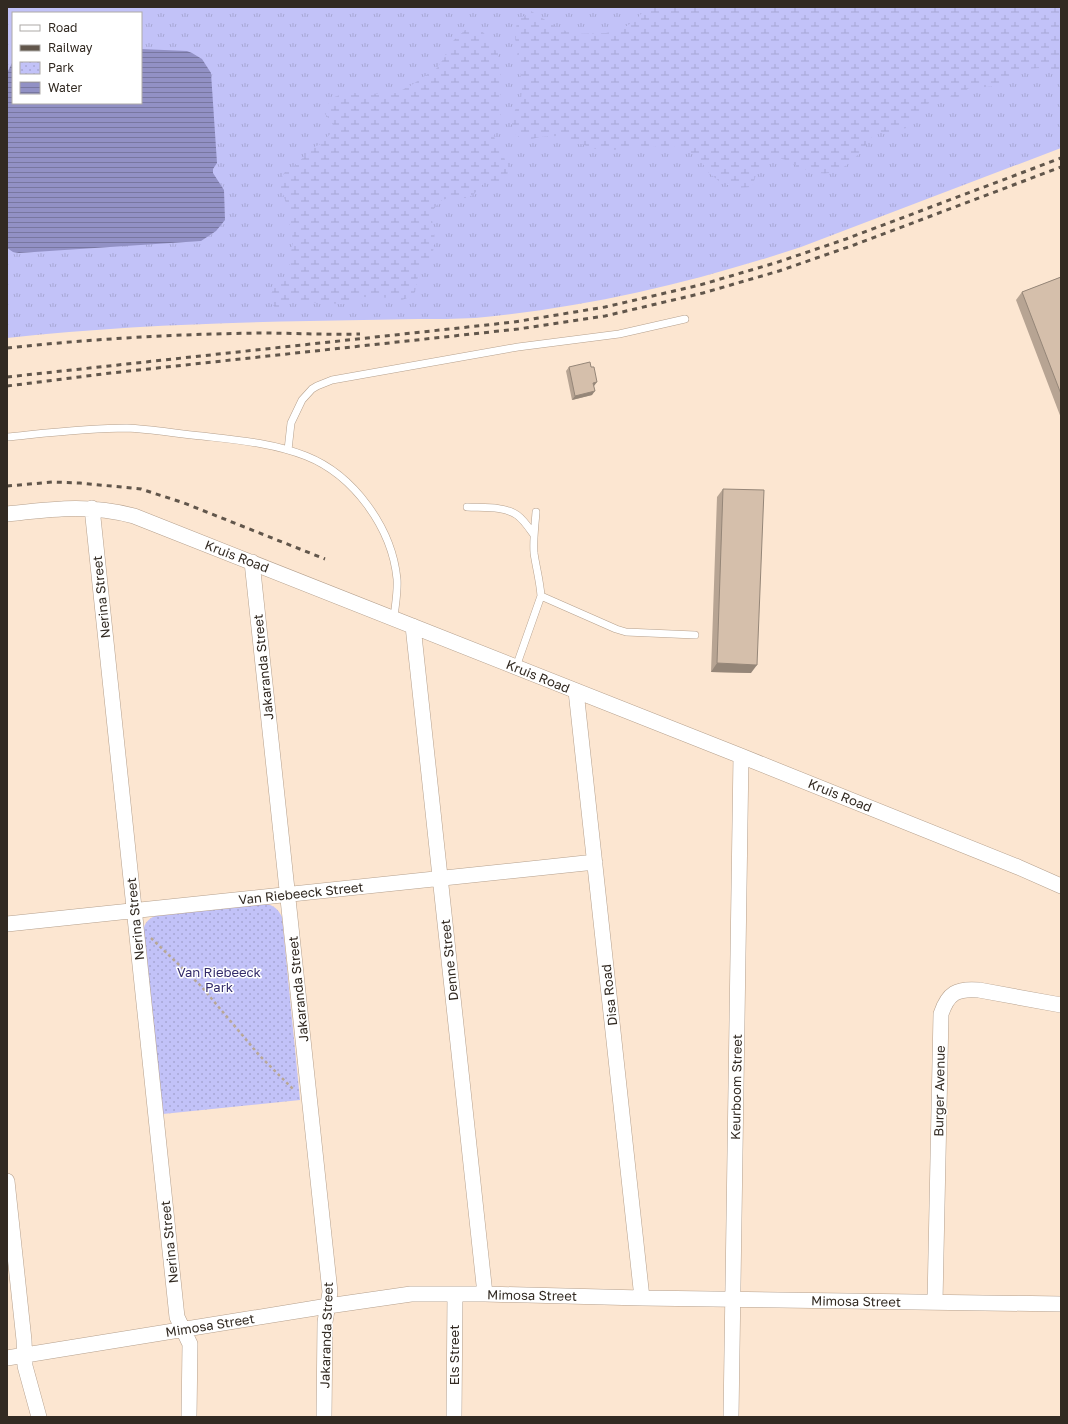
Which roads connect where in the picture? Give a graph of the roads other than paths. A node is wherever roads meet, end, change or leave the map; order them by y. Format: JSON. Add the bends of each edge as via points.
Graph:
{"nodes":[{"id":1,"x":685,"y":319,"type":"dead end"},
{"id":2,"x":7,"y":437,"type":"edge"},
{"id":3,"x":288,"y":450,"type":"junction"},
{"id":4,"x":467,"y":507,"type":"dead end"},
{"id":5,"x":92,"y":508,"type":"junction"},
{"id":6,"x":536,"y":512,"type":"dead end"},
{"id":7,"x":7,"y":514,"type":"edge"},
{"id":8,"x":534,"y":534,"type":"junction"},
{"id":9,"x":252,"y":562,"type":"junction"},
{"id":10,"x":541,"y":596,"type":"junction"},
{"id":11,"x":394,"y":618,"type":"junction"},
{"id":12,"x":413,"y":626,"type":"junction"},
{"id":13,"x":695,"y":634,"type":"dead end"},
{"id":14,"x":516,"y":667,"type":"junction"},
{"id":15,"x":576,"y":691,"type":"junction"},
{"id":16,"x":741,"y":756,"type":"junction"},
{"id":17,"x":595,"y":862,"type":"junction"},
{"id":18,"x":440,"y":878,"type":"junction"},
{"id":19,"x":1061,"y":886,"type":"edge"},
{"id":20,"x":288,"y":894,"type":"junction"},
{"id":21,"x":135,"y":918,"type":"junction"},
{"id":22,"x":7,"y":924,"type":"edge"},
{"id":23,"x":1061,"y":1005,"type":"edge"},
{"id":24,"x":7,"y":1181,"type":"edge"},
{"id":25,"x":455,"y":1294,"type":"junction"},
{"id":26,"x":485,"y":1294,"type":"junction"},
{"id":27,"x":642,"y":1298,"type":"junction"},
{"id":28,"x":732,"y":1299,"type":"junction"},
{"id":29,"x":935,"y":1302,"type":"junction"},
{"id":30,"x":1061,"y":1304,"type":"edge"},
{"id":31,"x":328,"y":1306,"type":"junction"},
{"id":32,"x":183,"y":1329,"type":"junction"},
{"id":33,"x":24,"y":1355,"type":"junction"},
{"id":34,"x":7,"y":1358,"type":"edge"},
{"id":35,"x":39,"y":1417,"type":"edge"},
{"id":36,"x":189,"y":1417,"type":"edge"},
{"id":37,"x":324,"y":1417,"type":"edge"},
{"id":38,"x":454,"y":1417,"type":"edge"},
{"id":39,"x":731,"y":1417,"type":"edge"}],
"edges":[{"from":1,"to":3,"type":"lane","via":[[619,334],[518,347],[332,380],[312,389],[302,400],[291,423]]},
{"from":2,"to":3,"type":"lane","via":[[68,430],[128,428],[250,442]]},
{"from":3,"to":11,"type":"lane","via":[[307,456],[337,474],[368,505],[386,539],[397,579]]},
{"from":4,"to":8,"type":"lane","via":[[504,509],[518,516]]},
{"from":5,"to":7,"type":"street","name":"Kruis Road"},
{"from":5,"to":9,"type":"street","name":"Kruis Road","via":[[134,516]]},
{"from":5,"to":21,"type":"street","name":"Nerina Street"},
{"from":6,"to":8,"type":"lane"},
{"from":8,"to":10,"type":"lane","via":[[534,553]]},
{"from":9,"to":11,"type":"street","name":"Kruis Road"},
{"from":9,"to":20,"type":"street","name":"Jakaranda Street"},
{"from":10,"to":13,"type":"lane","via":[[626,632]]},
{"from":10,"to":14,"type":"lane"},
{"from":11,"to":12,"type":"street","name":"Kruis Road"},
{"from":12,"to":14,"type":"street","name":"Kruis Road"},
{"from":12,"to":18,"type":"street","name":"Denne Street"},
{"from":14,"to":15,"type":"street","name":"Kruis Road"},
{"from":15,"to":16,"type":"street","name":"Kruis Road"},
{"from":15,"to":17,"type":"street","name":"Disa Road"},
{"from":16,"to":19,"type":"street","name":"Kruis Road"},
{"from":16,"to":28,"type":"street","name":"Keurboom Street"},
{"from":17,"to":18,"type":"street","name":"Van Riebeeck Street"},
{"from":17,"to":27,"type":"street","name":"Disa Road"},
{"from":18,"to":20,"type":"street","name":"Van Riebeeck Street"},
{"from":18,"to":26,"type":"street","name":"Denne Street"},
{"from":20,"to":21,"type":"street","name":"Van Riebeeck Street"},
{"from":20,"to":31,"type":"street","name":"Jakaranda Street","via":[[330,1292]]},
{"from":21,"to":22,"type":"street","name":"Van Riebeeck Street"},
{"from":21,"to":32,"type":"street","name":"Nerina Street","via":[[177,1317]]},
{"from":23,"to":29,"type":"street","name":"Burger Avenue","via":[[968,989],[958,990],[944,1004],[941,1014]]},
{"from":24,"to":33,"type":"street"},
{"from":25,"to":26,"type":"street","name":"Mimosa Street"},
{"from":25,"to":31,"type":"street","name":"Mimosa Street","via":[[411,1294]]},
{"from":25,"to":38,"type":"street","name":"Els Street"},
{"from":26,"to":27,"type":"street","name":"Mimosa Street"},
{"from":27,"to":28,"type":"street","name":"Mimosa Street"},
{"from":28,"to":29,"type":"street","name":"Mimosa Street"},
{"from":28,"to":39,"type":"street","name":"Keurboom Street"},
{"from":29,"to":30,"type":"street","name":"Mimosa Street"},
{"from":31,"to":32,"type":"street","name":"Mimosa Street"},
{"from":31,"to":37,"type":"street","name":"Jakaranda Street","via":[[325,1322]]},
{"from":32,"to":33,"type":"street","name":"Mimosa Street"},
{"from":32,"to":36,"type":"street","name":"Nerina Street","via":[[190,1344]]},
{"from":33,"to":34,"type":"street","name":"Mimosa Street"},
{"from":33,"to":35,"type":"street"}]}
